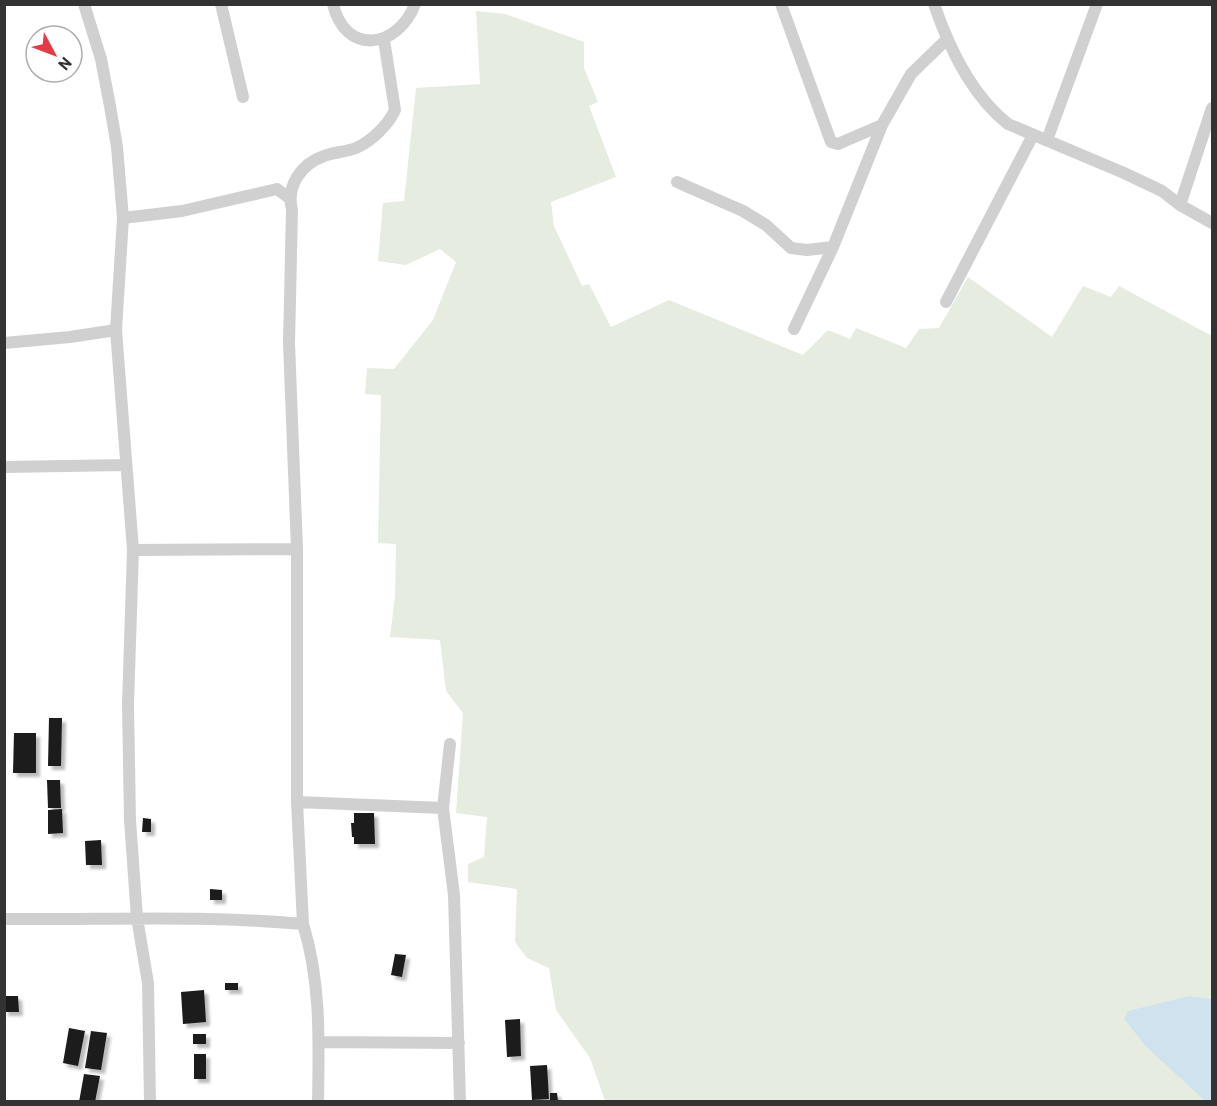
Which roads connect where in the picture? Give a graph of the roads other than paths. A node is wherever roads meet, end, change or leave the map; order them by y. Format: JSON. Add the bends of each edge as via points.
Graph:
{"nodes":[{"id":1,"x":84,"y":4,"type":"edge"},
{"id":2,"x":221,"y":4,"type":"edge"},
{"id":3,"x":333,"y":4,"type":"edge"},
{"id":4,"x":415,"y":4,"type":"edge"},
{"id":5,"x":781,"y":4,"type":"edge"},
{"id":6,"x":934,"y":4,"type":"edge"},
{"id":7,"x":1097,"y":4,"type":"edge"},
{"id":8,"x":384,"y":40,"type":"junction"},
{"id":9,"x":946,"y":40,"type":"junction"},
{"id":10,"x":243,"y":97,"type":"dead end"},
{"id":11,"x":1212,"y":108,"type":"edge"},
{"id":12,"x":882,"y":125,"type":"junction"},
{"id":13,"x":1033,"y":135,"type":"junction"},
{"id":14,"x":1047,"y":140,"type":"junction"},
{"id":15,"x":293,"y":182,"type":"junction"},
{"id":16,"x":677,"y":183,"type":"dead end"},
{"id":17,"x":277,"y":189,"type":"junction"},
{"id":18,"x":289,"y":198,"type":"junction"},
{"id":19,"x":1180,"y":206,"type":"junction"},
{"id":20,"x":123,"y":218,"type":"junction"},
{"id":21,"x":1212,"y":223,"type":"edge"},
{"id":22,"x":833,"y":248,"type":"junction"},
{"id":23,"x":946,"y":302,"type":"dead end"},
{"id":24,"x":794,"y":329,"type":"dead end"},
{"id":25,"x":116,"y":330,"type":"junction"},
{"id":26,"x":4,"y":343,"type":"edge"},
{"id":27,"x":126,"y":465,"type":"junction"},
{"id":28,"x":4,"y":466,"type":"edge"},
{"id":29,"x":297,"y":549,"type":"junction"},
{"id":30,"x":133,"y":550,"type":"junction"},
{"id":31,"x":450,"y":744,"type":"dead end"},
{"id":32,"x":297,"y":802,"type":"junction"},
{"id":33,"x":443,"y":808,"type":"junction"},
{"id":34,"x":137,"y":918,"type":"junction"},
{"id":35,"x":4,"y":919,"type":"edge"},
{"id":36,"x":303,"y":924,"type":"junction"},
{"id":37,"x":319,"y":1042,"type":"junction"},
{"id":38,"x":459,"y":1043,"type":"junction"},
{"id":39,"x":150,"y":1101,"type":"edge"},
{"id":40,"x":318,"y":1101,"type":"edge"},
{"id":41,"x":460,"y":1101,"type":"edge"}],
"edges":[{"from":1,"to":20,"type":"street","via":[[110,106]]},
{"from":2,"to":10,"type":"street"},
{"from":3,"to":8,"type":"street","via":[[336,18],[350,35]]},
{"from":4,"to":8,"type":"street","via":[[406,23]]},
{"from":5,"to":12,"type":"street","via":[[831,142],[837,144]]},
{"from":6,"to":9,"type":"street"},
{"from":7,"to":14,"type":"street"},
{"from":8,"to":15,"type":"street","via":[[395,110],[390,120],[356,148],[322,156]]},
{"from":9,"to":12,"type":"street","via":[[911,74]]},
{"from":9,"to":13,"type":"street","via":[[992,112]]},
{"from":11,"to":19,"type":"street"},
{"from":12,"to":22,"type":"street"},
{"from":13,"to":14,"type":"street"},
{"from":13,"to":23,"type":"street"},
{"from":14,"to":19,"type":"street","via":[[1162,191]]},
{"from":15,"to":17,"type":"street"},
{"from":15,"to":18,"type":"street"},
{"from":16,"to":22,"type":"street","via":[[743,211],[791,248]]},
{"from":17,"to":18,"type":"street"},
{"from":17,"to":20,"type":"street","via":[[182,212]]},
{"from":18,"to":29,"type":"street","via":[[289,343]]},
{"from":19,"to":21,"type":"street"},
{"from":20,"to":25,"type":"street"},
{"from":22,"to":24,"type":"street"},
{"from":25,"to":26,"type":"street"},
{"from":25,"to":27,"type":"street"},
{"from":27,"to":28,"type":"street"},
{"from":27,"to":30,"type":"street"},
{"from":29,"to":30,"type":"street"},
{"from":29,"to":32,"type":"street"},
{"from":30,"to":34,"type":"street","via":[[128,704]]},
{"from":31,"to":33,"type":"street"},
{"from":32,"to":33,"type":"street"},
{"from":32,"to":36,"type":"street"},
{"from":33,"to":38,"type":"street","via":[[454,895]]},
{"from":34,"to":35,"type":"street"},
{"from":34,"to":36,"type":"street"},
{"from":34,"to":39,"type":"street","via":[[148,983]]},
{"from":36,"to":37,"type":"street","via":[[316,979]]},
{"from":37,"to":38,"type":"street"},
{"from":37,"to":40,"type":"street"},
{"from":38,"to":41,"type":"street"}]}
